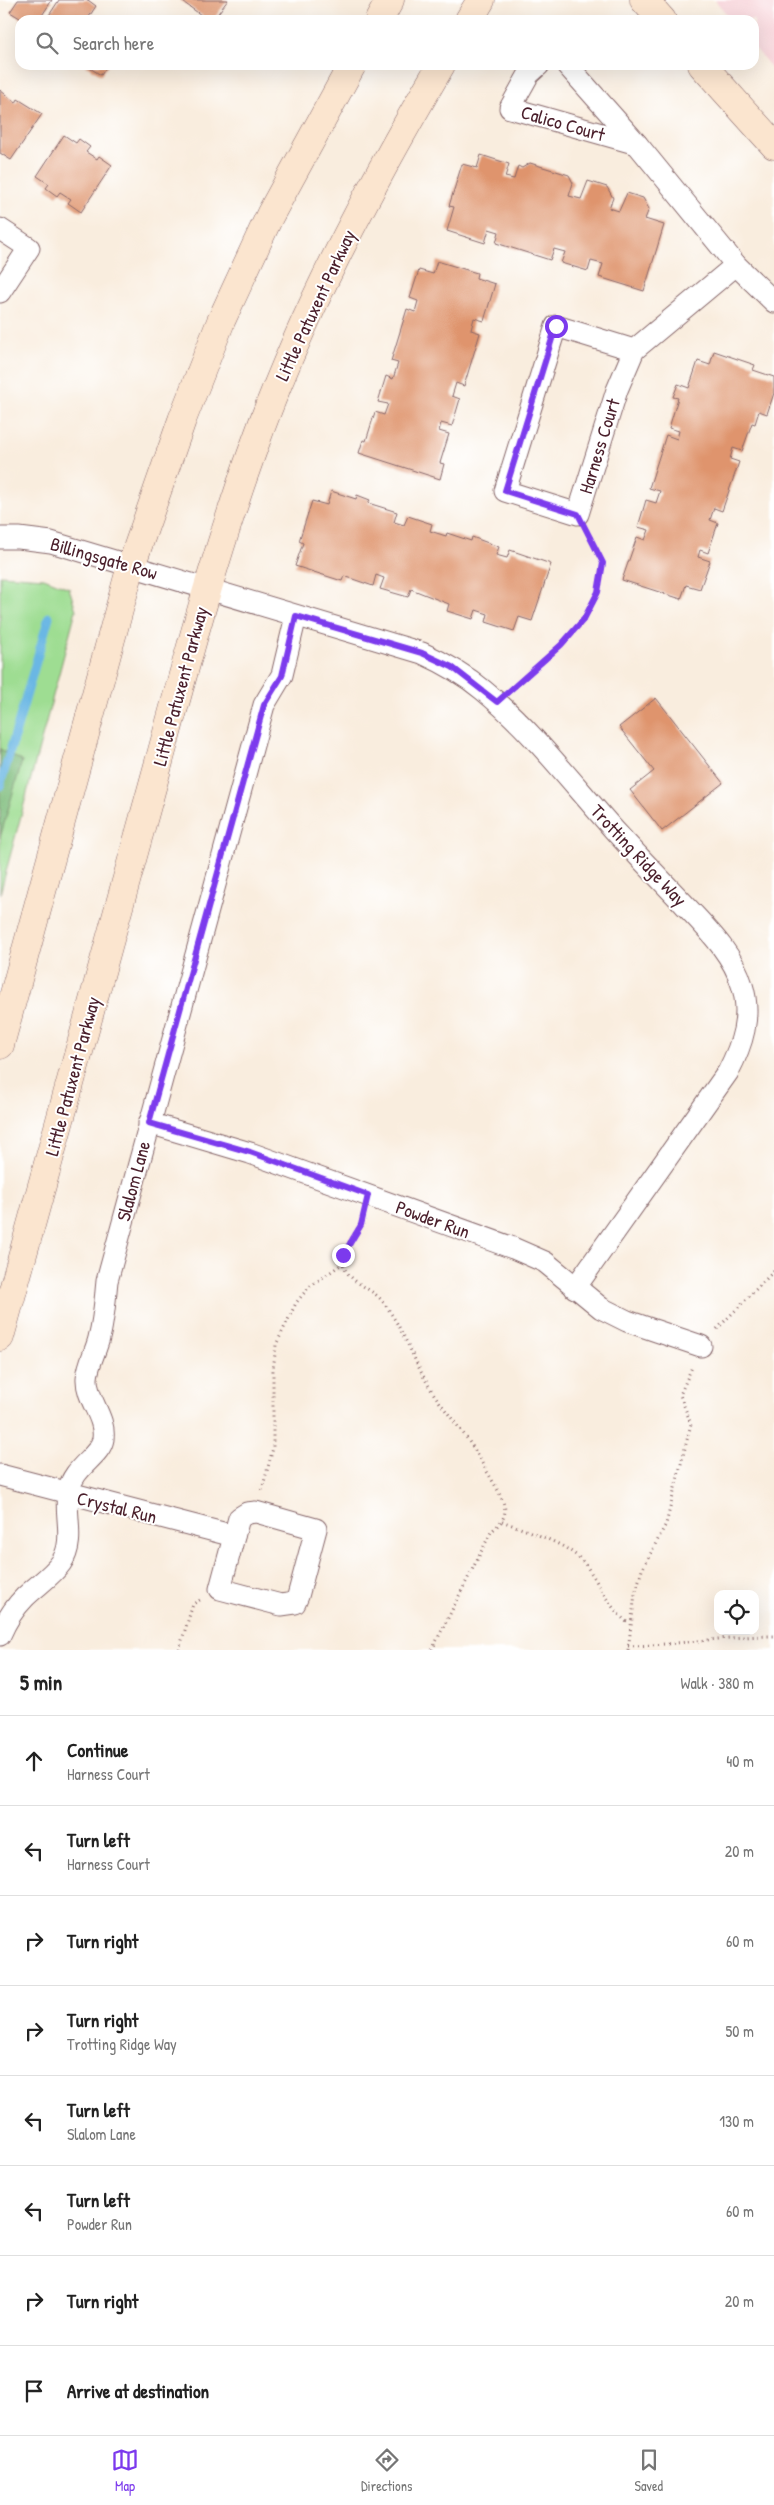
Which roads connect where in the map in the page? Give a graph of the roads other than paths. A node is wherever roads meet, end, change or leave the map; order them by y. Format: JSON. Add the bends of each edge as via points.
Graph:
{"nodes":[{"id":1,"x":390,"y":0,"type":"edge"},
{"id":2,"x":481,"y":0,"type":"edge"},
{"id":3,"x":644,"y":0,"type":"edge"},
{"id":4,"x":382,"y":15,"type":"edge"},
{"id":5,"x":471,"y":15,"type":"edge"},
{"id":6,"x":658,"y":15,"type":"edge"},
{"id":7,"x":349,"y":70,"type":"edge"},
{"id":8,"x":438,"y":70,"type":"edge"},
{"id":9,"x":533,"y":70,"type":"edge"},
{"id":10,"x":571,"y":70,"type":"edge"},
{"id":11,"x":706,"y":70,"type":"edge"},
{"id":12,"x":637,"y":144,"type":"junction"},
{"id":13,"x":774,"y":145,"type":"edge"},
{"id":14,"x":0,"y":229,"type":"edge"},
{"id":15,"x":736,"y":265,"type":"junction"},
{"id":16,"x":0,"y":292,"type":"edge"},
{"id":17,"x":774,"y":302,"type":"edge"},
{"id":18,"x":634,"y":350,"type":"junction"},
{"id":19,"x":0,"y":538,"type":"edge"},
{"id":20,"x":131,"y":566,"type":"junction"},
{"id":21,"x":207,"y":587,"type":"junction"},
{"id":22,"x":296,"y":616,"type":"junction"},
{"id":23,"x":0,"y":1045,"type":"edge"},
{"id":24,"x":149,"y":1123,"type":"junction"},
{"id":25,"x":575,"y":1288,"type":"junction"},
{"id":26,"x":0,"y":1337,"type":"edge"},
{"id":27,"x":701,"y":1346,"type":"road end"},
{"id":28,"x":0,"y":1475,"type":"edge"},
{"id":29,"x":68,"y":1494,"type":"junction"},
{"id":30,"x":234,"y":1536,"type":"junction"},
{"id":31,"x":0,"y":1635,"type":"edge"}],
"edges":[{"from":1,"to":4,"type":"street"},
{"from":2,"to":5,"type":"street"},
{"from":3,"to":6,"type":"street"},
{"from":7,"to":20,"type":"street","via":[[270,215],[221,321]]},
{"from":8,"to":21,"type":"street","name":"Little Patuxent Parkway","via":[[335,257],[289,359],[251,453]]},
{"from":9,"to":12,"type":"street","name":"Calico Court","via":[[510,108]]},
{"from":10,"to":12,"type":"street","name":"Calico Court"},
{"from":11,"to":13,"type":"street"},
{"from":12,"to":15,"type":"street","name":"Calico Court"},
{"from":14,"to":16,"type":"street","via":[[29,248]]},
{"from":15,"to":17,"type":"street","name":"Calico Court"},
{"from":15,"to":18,"type":"street","name":"Harness Court"},
{"from":18,"to":18,"type":"street","name":"Harness Court","via":[[556,326],[505,491],[578,514],[617,390]]},
{"from":19,"to":20,"type":"street","name":"Billingsgate Row","via":[[52,542]]},
{"from":20,"to":21,"type":"street","name":"Billingsgate Row"},
{"from":20,"to":23,"type":"street"},
{"from":21,"to":22,"type":"street","name":"Trotting Ridge Way"},
{"from":21,"to":26,"type":"street","name":"Little Patuxent Parkway"},
{"from":22,"to":24,"type":"street","name":"Slalom Lane","via":[[282,676],[264,705]]},
{"from":22,"to":25,"type":"street","name":"Trotting Ridge Way","via":[[422,653],[452,667],[497,702],[518,720],[718,940],[743,986],[746,1028],[728,1072]]},
{"from":24,"to":25,"type":"street","name":"Powder Run","via":[[250,1152],[521,1252],[545,1262]]},
{"from":24,"to":29,"type":"street","name":"Slalom Lane","via":[[107,1281],[99,1338],[87,1378],[103,1425],[103,1441],[96,1453],[72,1477]]},
{"from":25,"to":27,"type":"street","name":"Powder Run","via":[[601,1308],[627,1321]]},
{"from":28,"to":29,"type":"street","name":"Crystal Run"},
{"from":29,"to":30,"type":"street","name":"Crystal Run"},
{"from":29,"to":31,"type":"street","name":"Slalom Lane","via":[[69,1530],[67,1550],[61,1564],[24,1598],[6,1621]]},
{"from":30,"to":30,"type":"street","via":[[239,1518],[256,1512],[316,1529],[295,1602],[281,1605],[220,1589]]}]}
